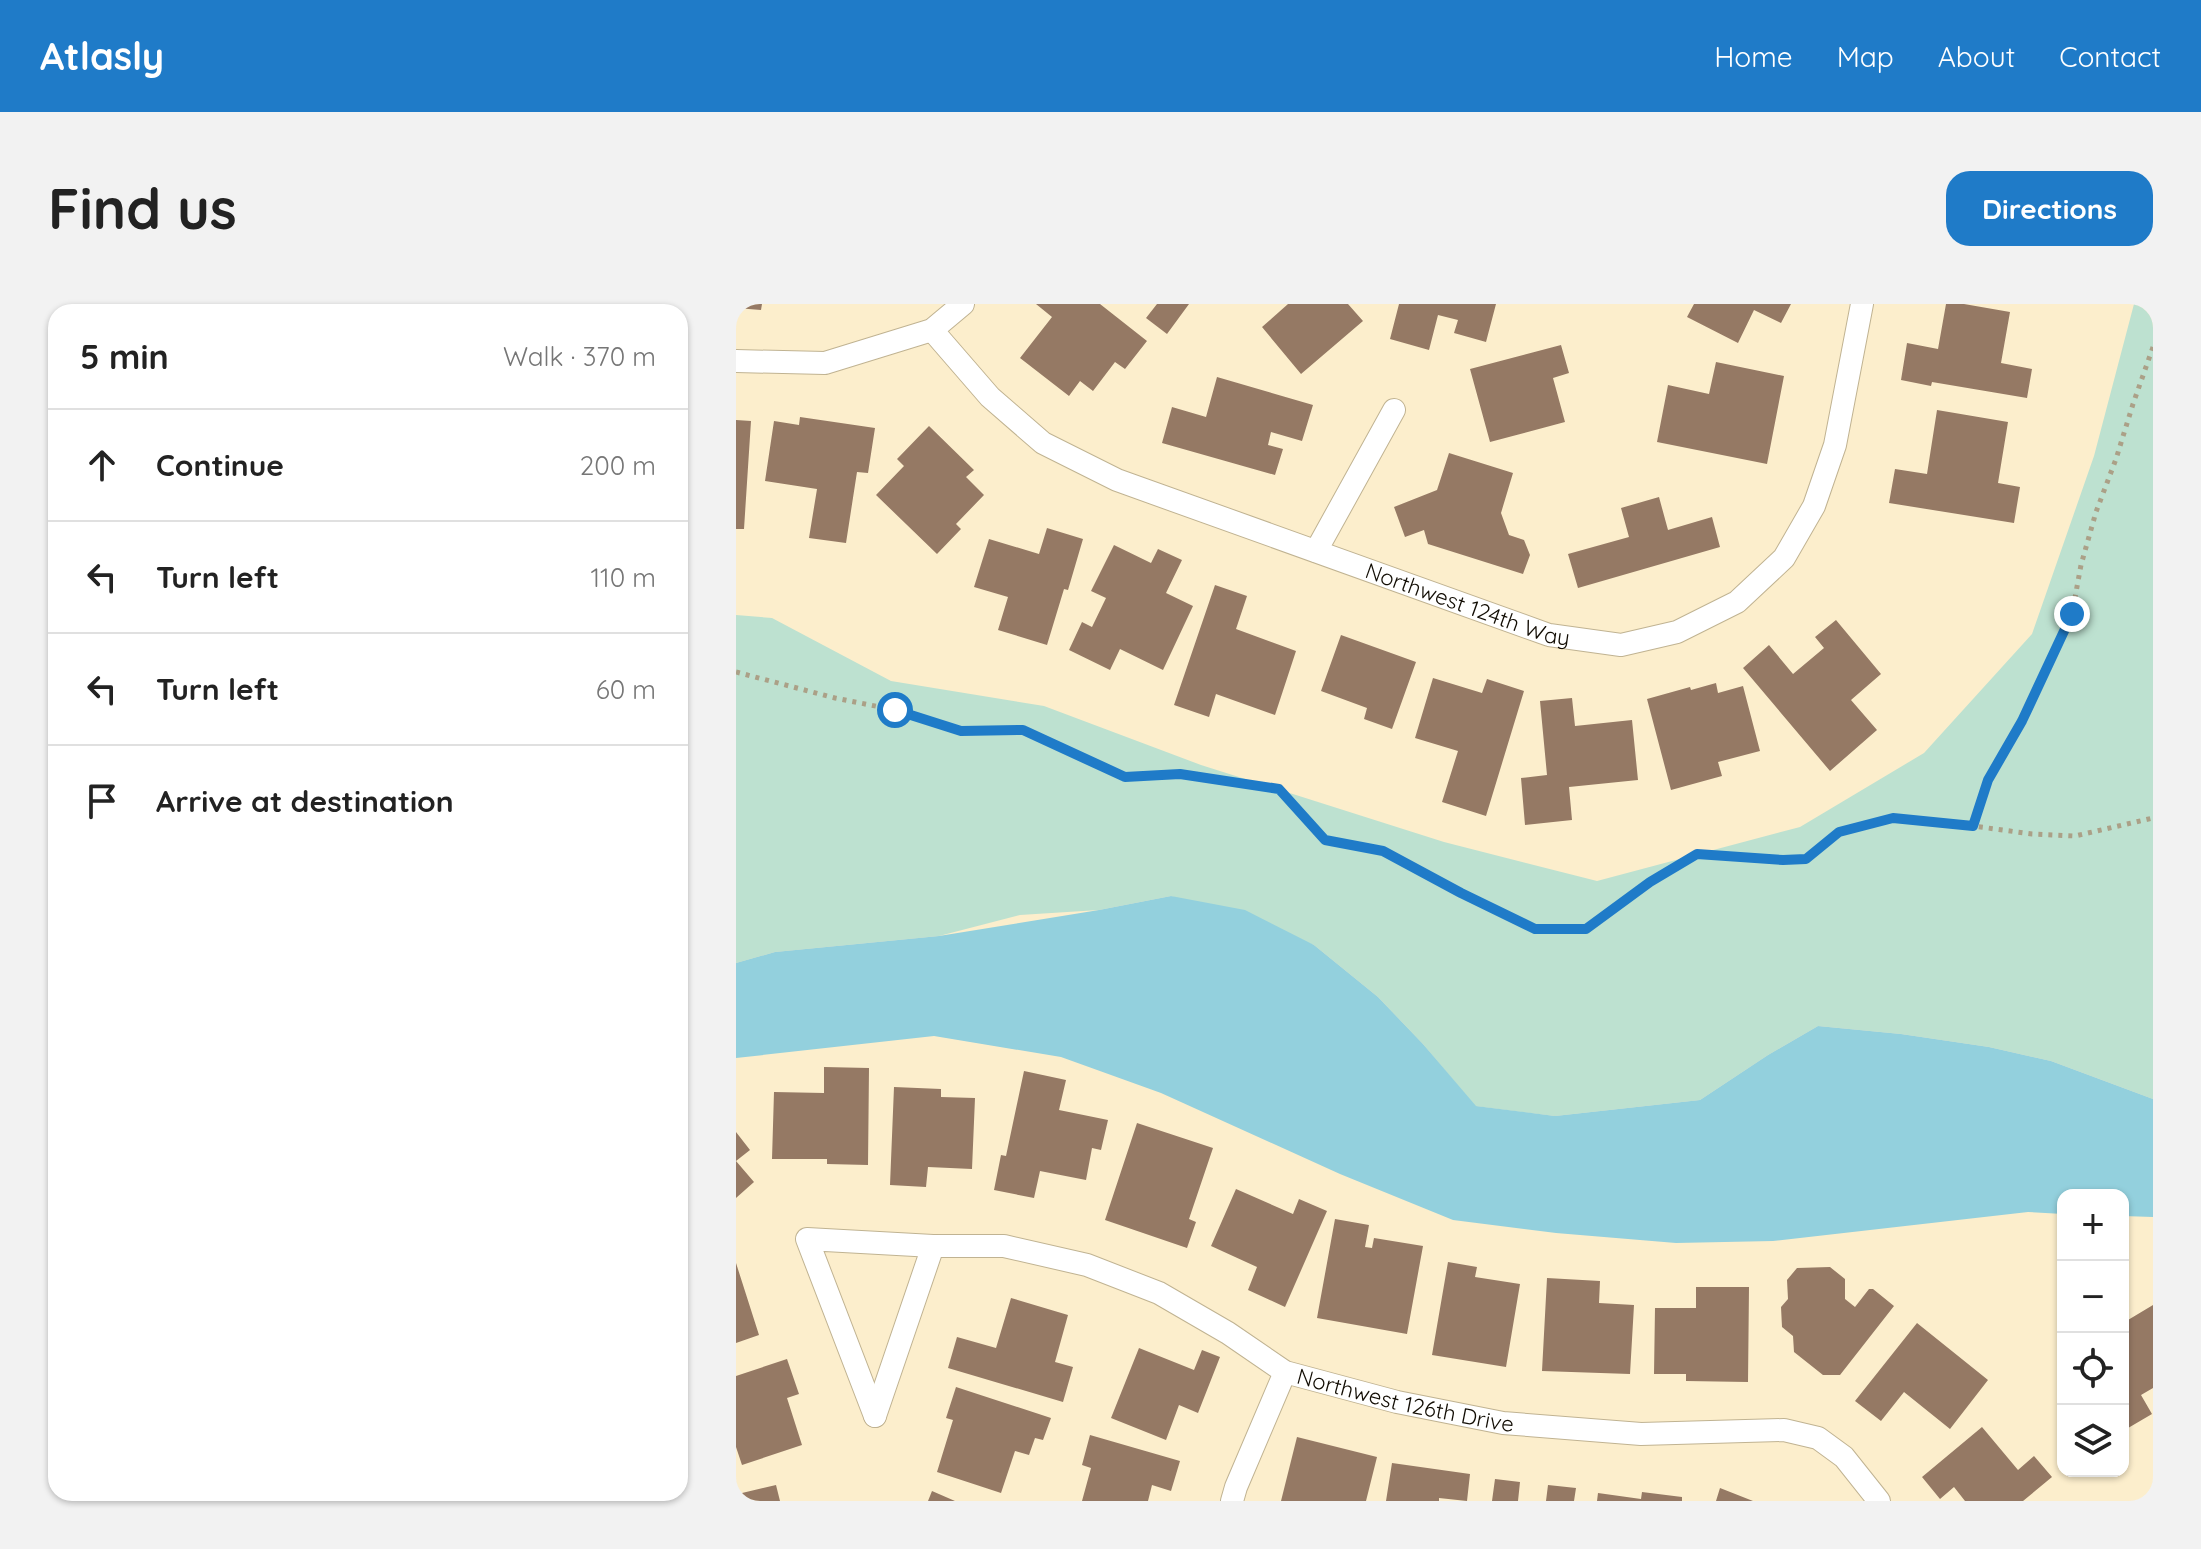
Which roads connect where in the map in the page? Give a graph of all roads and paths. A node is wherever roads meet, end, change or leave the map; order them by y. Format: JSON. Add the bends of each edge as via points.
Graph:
{"nodes":[{"id":1,"x":963,"y":304,"type":"edge"},
{"id":2,"x":1862,"y":304,"type":"edge"},
{"id":3,"x":932,"y":330,"type":"junction"},
{"id":4,"x":2153,"y":347,"type":"edge"},
{"id":5,"x":736,"y":361,"type":"edge"},
{"id":6,"x":1394,"y":410,"type":"dead end"},
{"id":7,"x":1316,"y":551,"type":"junction"},
{"id":8,"x":736,"y":672,"type":"edge"},
{"id":9,"x":2153,"y":818,"type":"edge"},
{"id":10,"x":1973,"y":826,"type":"junction"},
{"id":11,"x":933,"y":1246,"type":"junction"},
{"id":12,"x":1285,"y":1372,"type":"junction"},
{"id":13,"x":1232,"y":1501,"type":"edge"},
{"id":14,"x":1879,"y":1501,"type":"edge"}],
"edges":[{"from":1,"to":3,"type":"street"},
{"from":2,"to":7,"type":"street","name":"Northwest 124th Way","via":[[1835,445],[1814,506],[1784,558],[1737,602],[1677,632],[1621,645],[1549,635]]},
{"from":3,"to":5,"type":"street","via":[[825,363]]},
{"from":3,"to":7,"type":"street","name":"Northwest 124th Way","via":[[990,397],[1043,443],[1117,480]]},
{"from":4,"to":10,"type":"path","via":[[2096,512],[2072,614],[1988,780]]},
{"from":6,"to":7,"type":"street"},
{"from":8,"to":10,"type":"path","via":[[961,731],[1023,730],[1125,777],[1180,774],[1279,789],[1325,840],[1383,851],[1535,929],[1586,929],[1697,854],[1806,859],[1839,832],[1893,818]]},
{"from":9,"to":10,"type":"path","via":[[2075,836]]},
{"from":11,"to":11,"type":"street","name":"Northwest 126th Drive","via":[[807,1239],[875,1416]]},
{"from":11,"to":12,"type":"street","name":"Northwest 126th Drive","via":[[1004,1246],[1087,1265],[1159,1293]]},
{"from":12,"to":13,"type":"street"},
{"from":12,"to":14,"type":"street","name":"Northwest 126th Drive","via":[[1503,1423],[1641,1434],[1784,1430],[1818,1438],[1844,1457]]}]}
